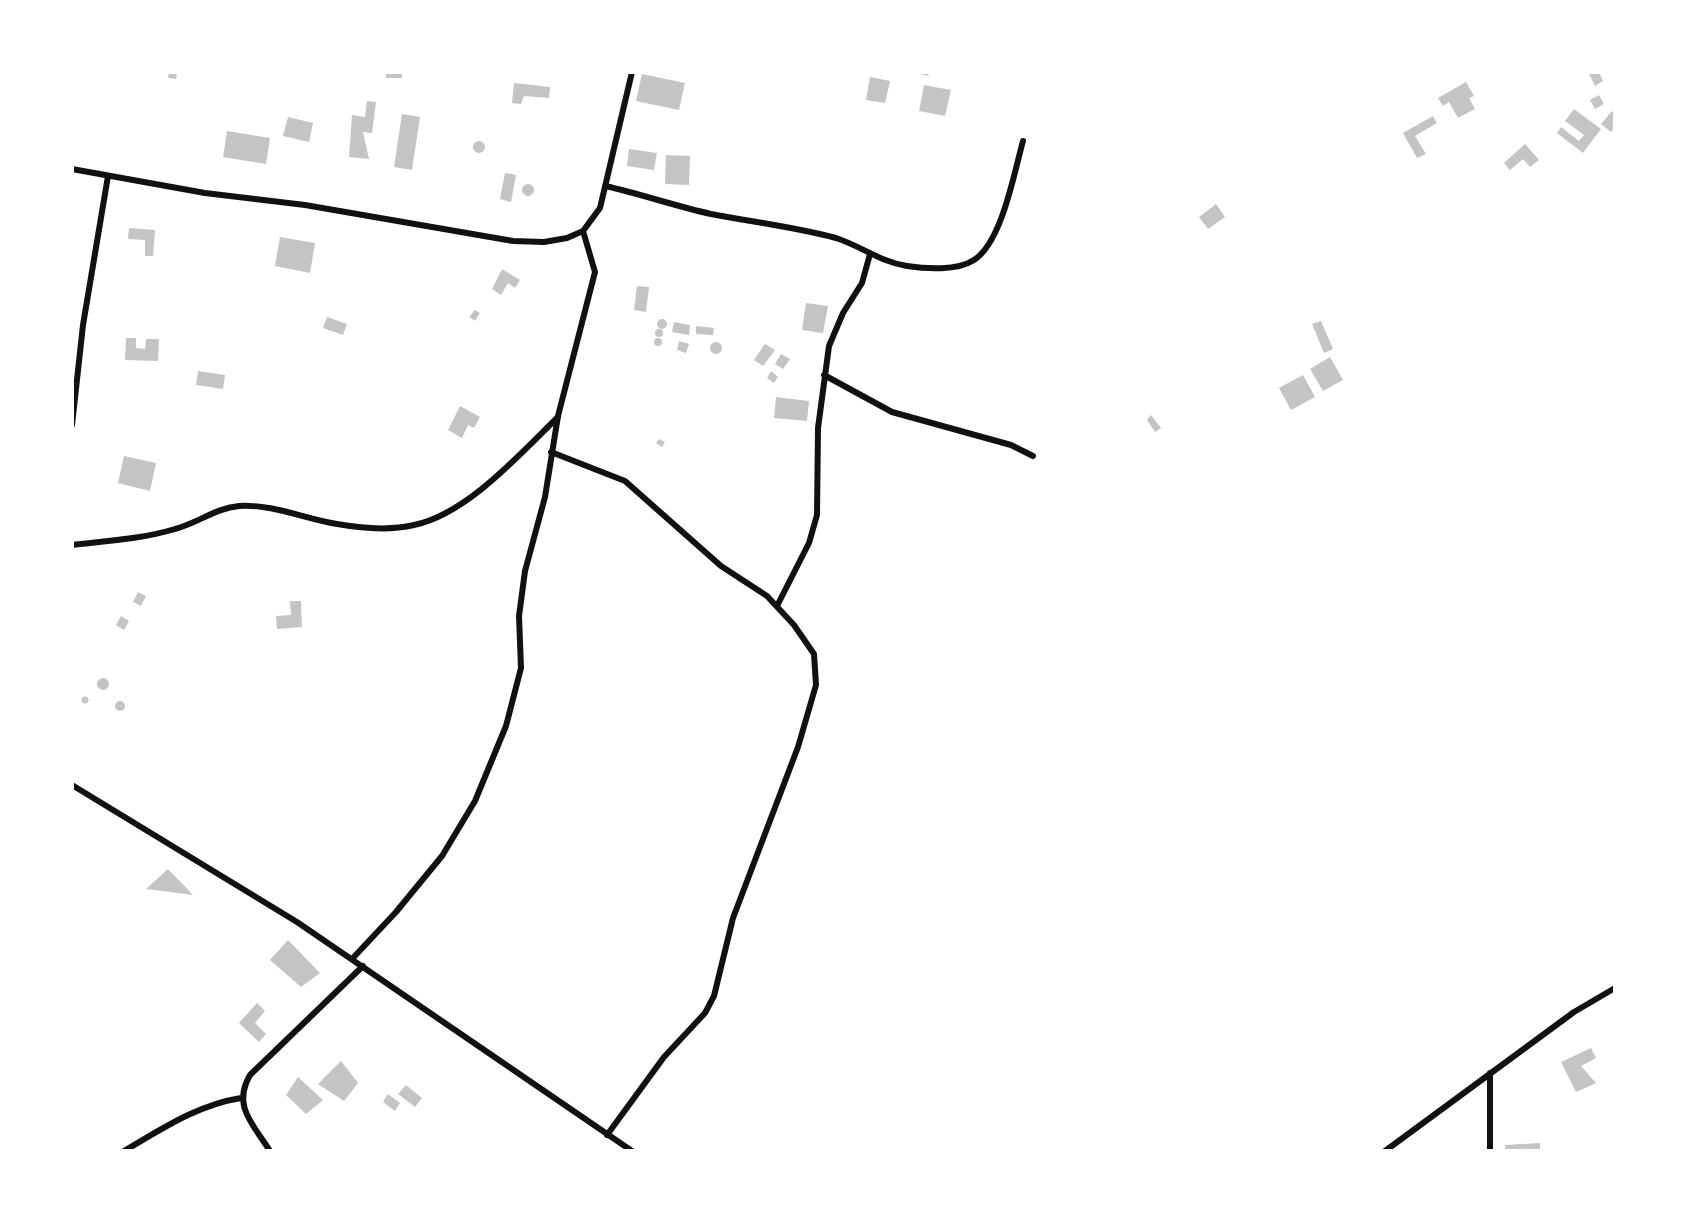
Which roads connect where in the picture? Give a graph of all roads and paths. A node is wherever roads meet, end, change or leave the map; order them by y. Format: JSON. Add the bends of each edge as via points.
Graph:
{"nodes":[{"id":1,"x":632,"y":72,"type":"edge"},
{"id":2,"x":1023,"y":141,"type":"dead end"},
{"id":3,"x":72,"y":169,"type":"edge"},
{"id":4,"x":108,"y":176,"type":"junction"},
{"id":5,"x":605,"y":186,"type":"junction"},
{"id":6,"x":583,"y":231,"type":"junction"},
{"id":7,"x":870,"y":254,"type":"junction"},
{"id":8,"x":75,"y":362,"type":"edge"},
{"id":9,"x":824,"y":375,"type":"junction"},
{"id":10,"x":558,"y":416,"type":"junction"},
{"id":11,"x":72,"y":425,"type":"edge"},
{"id":12,"x":551,"y":452,"type":"junction"},
{"id":13,"x":1034,"y":456,"type":"dead end"},
{"id":14,"x":72,"y":545,"type":"edge"},
{"id":15,"x":777,"y":606,"type":"junction"},
{"id":16,"x":72,"y":785,"type":"edge"},
{"id":17,"x":352,"y":958,"type":"junction"},
{"id":18,"x":363,"y":966,"type":"junction"},
{"id":19,"x":1615,"y":988,"type":"edge"},
{"id":20,"x":1490,"y":1073,"type":"junction"},
{"id":21,"x":241,"y":1098,"type":"junction"},
{"id":22,"x":607,"y":1135,"type":"junction"},
{"id":23,"x":124,"y":1151,"type":"edge"},
{"id":24,"x":270,"y":1151,"type":"edge"},
{"id":25,"x":632,"y":1151,"type":"edge"},
{"id":26,"x":1385,"y":1151,"type":"edge"},
{"id":27,"x":1491,"y":1151,"type":"edge"}],
"edges":[{"from":1,"to":5,"type":"street"},
{"from":2,"to":7,"type":"street","via":[[998,225],[989,244],[974,260],[938,268],[907,266]]},
{"from":3,"to":4,"type":"street"},
{"from":4,"to":6,"type":"street","via":[[513,241],[544,242]]},
{"from":4,"to":8,"type":"street"},
{"from":5,"to":6,"type":"street","via":[[600,208]]},
{"from":5,"to":7,"type":"street","via":[[709,213],[835,238]]},
{"from":6,"to":10,"type":"street","via":[[595,272]]},
{"from":7,"to":9,"type":"street","via":[[862,283],[829,346]]},
{"from":8,"to":11,"type":"street"},
{"from":9,"to":13,"type":"street","via":[[892,412]]},
{"from":9,"to":15,"type":"street","via":[[818,428],[817,515],[808,543]]},
{"from":10,"to":12,"type":"street"},
{"from":10,"to":14,"type":"street","via":[[481,489],[416,525],[372,530],[273,509],[225,507],[157,534]]},
{"from":12,"to":15,"type":"street","via":[[625,481],[721,566]]},
{"from":12,"to":17,"type":"street","via":[[545,497],[525,571],[519,616],[521,668],[506,726],[475,801],[442,856]]},
{"from":15,"to":22,"type":"street","via":[[814,654],[816,685],[798,747],[733,918],[714,996],[705,1013],[664,1057]]},
{"from":16,"to":17,"type":"street"},
{"from":17,"to":18,"type":"street"},
{"from":18,"to":21,"type":"street","via":[[250,1075]]},
{"from":18,"to":22,"type":"street"},
{"from":19,"to":20,"type":"street","via":[[1574,1012]]},
{"from":20,"to":26,"type":"street"},
{"from":20,"to":27,"type":"street"},
{"from":21,"to":23,"type":"street","via":[[215,1102],[192,1112]]},
{"from":21,"to":24,"type":"street","via":[[245,1112]]},
{"from":22,"to":25,"type":"street"}]}
